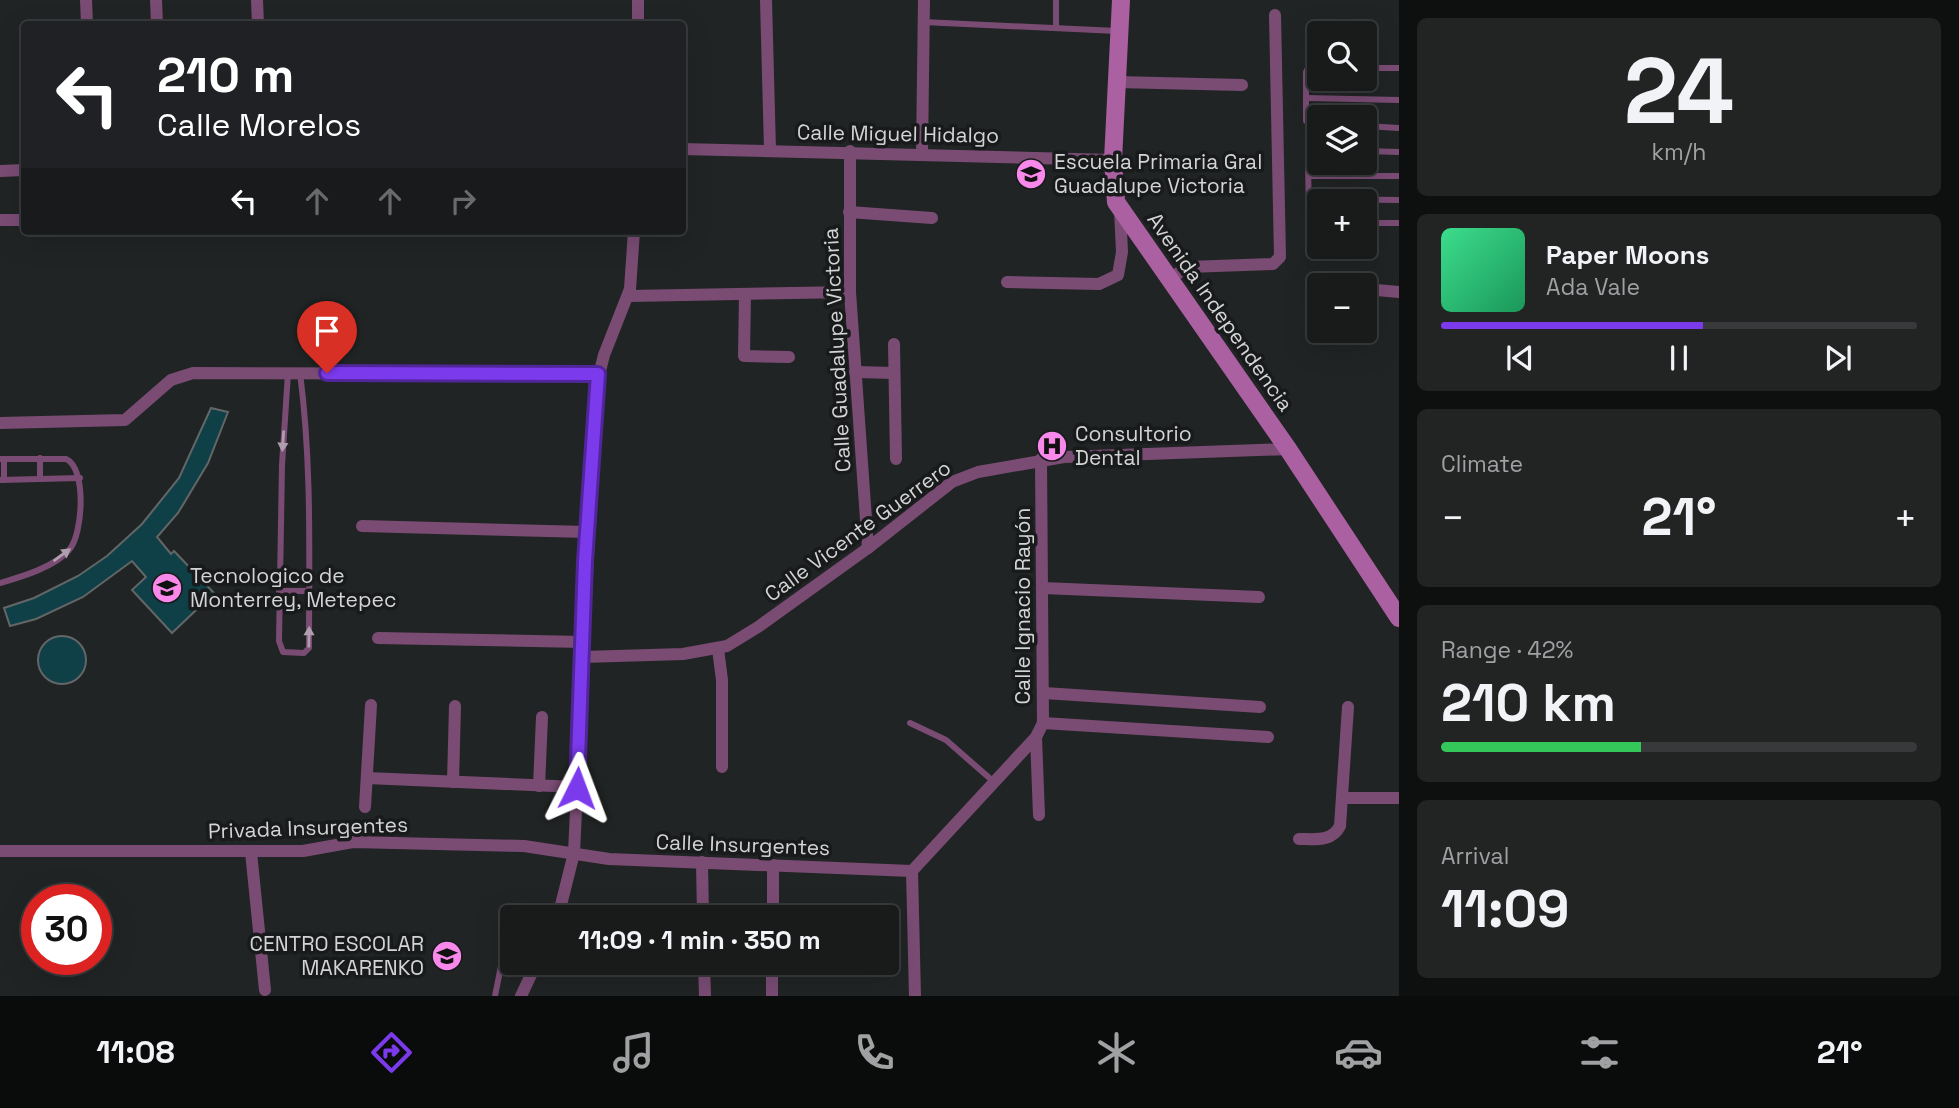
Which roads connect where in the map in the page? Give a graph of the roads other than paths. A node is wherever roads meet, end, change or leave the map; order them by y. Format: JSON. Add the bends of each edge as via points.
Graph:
{"nodes":[{"id":1,"x":86,"y":0,"type":"edge"},
{"id":2,"x":156,"y":0,"type":"edge"},
{"id":3,"x":257,"y":0,"type":"edge"},
{"id":4,"x":638,"y":0,"type":"edge"},
{"id":5,"x":766,"y":0,"type":"edge"},
{"id":6,"x":924,"y":0,"type":"edge"},
{"id":7,"x":1056,"y":0,"type":"edge"},
{"id":8,"x":1121,"y":0,"type":"edge"},
{"id":9,"x":1275,"y":15,"type":"dead end"},
{"id":10,"x":87,"y":21,"type":"edge"},
{"id":11,"x":157,"y":21,"type":"edge"},
{"id":12,"x":258,"y":21,"type":"edge"},
{"id":13,"x":638,"y":21,"type":"edge"},
{"id":14,"x":923,"y":22,"type":"junction"},
{"id":15,"x":1056,"y":28,"type":"junction"},
{"id":16,"x":1119,"y":31,"type":"junction"},
{"id":17,"x":1377,"y":68,"type":"edge"},
{"id":18,"x":1399,"y":68,"type":"edge"},
{"id":19,"x":1307,"y":70,"type":"edge"},
{"id":20,"x":1117,"y":82,"type":"junction"},
{"id":21,"x":1242,"y":85,"type":"dead end"},
{"id":22,"x":1306,"y":98,"type":"junction"},
{"id":23,"x":1399,"y":100,"type":"edge"},
{"id":24,"x":1307,"y":121,"type":"edge"},
{"id":25,"x":1377,"y":127,"type":"edge"},
{"id":26,"x":1399,"y":128,"type":"edge"},
{"id":27,"x":686,"y":149,"type":"edge"},
{"id":28,"x":770,"y":150,"type":"junction"},
{"id":29,"x":850,"y":151,"type":"junction"},
{"id":30,"x":1377,"y":151,"type":"edge"},
{"id":31,"x":1399,"y":152,"type":"edge"},
{"id":32,"x":922,"y":153,"type":"junction"},
{"id":33,"x":1113,"y":160,"type":"junction"},
{"id":34,"x":21,"y":170,"type":"edge"},
{"id":35,"x":0,"y":171,"type":"edge"},
{"id":36,"x":1308,"y":176,"type":"joint"},
{"id":37,"x":1399,"y":176,"type":"edge"},
{"id":38,"x":1309,"y":189,"type":"edge"},
{"id":39,"x":1377,"y":200,"type":"edge"},
{"id":40,"x":1399,"y":200,"type":"edge"},
{"id":41,"x":1120,"y":209,"type":"junction"},
{"id":42,"x":849,"y":212,"type":"junction"},
{"id":43,"x":932,"y":218,"type":"dead end"},
{"id":44,"x":0,"y":220,"type":"edge"},
{"id":45,"x":21,"y":220,"type":"edge"},
{"id":46,"x":1377,"y":223,"type":"edge"},
{"id":47,"x":1399,"y":223,"type":"edge"},
{"id":48,"x":634,"y":235,"type":"edge"},
{"id":49,"x":1169,"y":279,"type":"junction"},
{"id":50,"x":1007,"y":282,"type":"dead end"},
{"id":51,"x":1377,"y":290,"type":"edge"},
{"id":52,"x":850,"y":292,"type":"junction"},
{"id":53,"x":1399,"y":292,"type":"edge"},
{"id":54,"x":745,"y":293,"type":"junction"},
{"id":55,"x":629,"y":296,"type":"junction"},
{"id":56,"x":894,"y":344,"type":"dead end"},
{"id":57,"x":789,"y":357,"type":"dead end"},
{"id":58,"x":855,"y":372,"type":"junction"},
{"id":59,"x":294,"y":373,"type":"junction"},
{"id":60,"x":894,"y":373,"type":"junction"},
{"id":61,"x":598,"y":374,"type":"junction"},
{"id":62,"x":0,"y":423,"type":"edge"},
{"id":63,"x":1288,"y":449,"type":"junction"},
{"id":64,"x":2,"y":458,"type":"edge"},
{"id":65,"x":40,"y":458,"type":"junction"},
{"id":66,"x":895,"y":459,"type":"dead end"},
{"id":67,"x":1041,"y":459,"type":"junction"},
{"id":68,"x":80,"y":478,"type":"junction"},
{"id":69,"x":40,"y":479,"type":"junction"},
{"id":70,"x":2,"y":480,"type":"edge"},
{"id":71,"x":362,"y":526,"type":"dead end"},
{"id":72,"x":587,"y":532,"type":"junction"},
{"id":73,"x":868,"y":548,"type":"junction"},
{"id":74,"x":0,"y":583,"type":"edge"},
{"id":75,"x":1043,"y":588,"type":"junction"},
{"id":76,"x":279,"y":590,"type":"junction"},
{"id":77,"x":309,"y":591,"type":"junction"},
{"id":78,"x":1259,"y":597,"type":"dead end"},
{"id":79,"x":1399,"y":618,"type":"edge"},
{"id":80,"x":377,"y":638,"type":"dead end"},
{"id":81,"x":584,"y":642,"type":"junction"},
{"id":82,"x":718,"y":649,"type":"junction"},
{"id":83,"x":583,"y":657,"type":"junction"},
{"id":84,"x":1044,"y":693,"type":"junction"},
{"id":85,"x":371,"y":705,"type":"dead end"},
{"id":86,"x":455,"y":706,"type":"dead end"},
{"id":87,"x":1348,"y":707,"type":"dead end"},
{"id":88,"x":1260,"y":708,"type":"dead end"},
{"id":89,"x":541,"y":717,"type":"dead end"},
{"id":90,"x":909,"y":723,"type":"dead end"},
{"id":91,"x":1043,"y":723,"type":"junction"},
{"id":92,"x":1035,"y":737,"type":"junction"},
{"id":93,"x":1268,"y":737,"type":"dead end"},
{"id":94,"x":722,"y":767,"type":"dead end"},
{"id":95,"x":367,"y":778,"type":"junction"},
{"id":96,"x":453,"y":782,"type":"junction"},
{"id":97,"x":994,"y":782,"type":"junction"},
{"id":98,"x":539,"y":786,"type":"junction"},
{"id":99,"x":577,"y":788,"type":"junction"},
{"id":100,"x":1343,"y":798,"type":"junction"},
{"id":101,"x":1399,"y":798,"type":"edge"},
{"id":102,"x":365,"y":807,"type":"dead end"},
{"id":103,"x":1039,"y":815,"type":"dead end"},
{"id":104,"x":1300,"y":839,"type":"dead end"},
{"id":105,"x":0,"y":851,"type":"edge"},
{"id":106,"x":251,"y":852,"type":"junction"},
{"id":107,"x":574,"y":853,"type":"junction"},
{"id":108,"x":702,"y":862,"type":"junction"},
{"id":109,"x":773,"y":865,"type":"junction"},
{"id":110,"x":912,"y":871,"type":"junction"},
{"id":111,"x":561,"y":905,"type":"edge"},
{"id":112,"x":703,"y":905,"type":"edge"},
{"id":113,"x":773,"y":905,"type":"edge"},
{"id":114,"x":500,"y":971,"type":"edge"},
{"id":115,"x":531,"y":975,"type":"edge"},
{"id":116,"x":704,"y":975,"type":"edge"},
{"id":117,"x":772,"y":975,"type":"edge"},
{"id":118,"x":265,"y":990,"type":"dead end"},
{"id":119,"x":495,"y":996,"type":"edge"},
{"id":120,"x":522,"y":996,"type":"edge"},
{"id":121,"x":705,"y":996,"type":"edge"},
{"id":122,"x":772,"y":996,"type":"edge"},
{"id":123,"x":915,"y":996,"type":"edge"}],
"edges":[{"from":1,"to":10,"type":"street"},
{"from":2,"to":11,"type":"street"},
{"from":3,"to":12,"type":"street"},
{"from":4,"to":13,"type":"street"},
{"from":5,"to":28,"type":"street"},
{"from":6,"to":14,"type":"street"},
{"from":7,"to":15,"type":"lane"},
{"from":8,"to":16,"type":"street","name":"Avenida Independencia"},
{"from":9,"to":49,"type":"street","via":[[1280,257],[1273,264],[1188,267]]},
{"from":14,"to":15,"type":"lane"},
{"from":14,"to":32,"type":"street"},
{"from":15,"to":16,"type":"lane"},
{"from":16,"to":20,"type":"street","name":"Avenida Independencia"},
{"from":17,"to":18,"type":"lane"},
{"from":19,"to":22,"type":"lane"},
{"from":20,"to":21,"type":"street"},
{"from":20,"to":33,"type":"street","name":"Avenida Independencia"},
{"from":22,"to":23,"type":"lane"},
{"from":22,"to":24,"type":"lane"},
{"from":25,"to":26,"type":"lane"},
{"from":27,"to":28,"type":"street","name":"Calle Miguel Hidalgo"},
{"from":28,"to":29,"type":"street","name":"Calle Miguel Hidalgo"},
{"from":29,"to":32,"type":"street","name":"Calle Miguel Hidalgo"},
{"from":29,"to":42,"type":"street","name":"Calle Guadalupe Victoria"},
{"from":30,"to":31,"type":"lane"},
{"from":32,"to":33,"type":"street","name":"Calle Miguel Hidalgo"},
{"from":33,"to":41,"type":"street","name":"Avenida Independencia","via":[[1114,195]]},
{"from":34,"to":35,"type":"street"},
{"from":36,"to":37,"type":"lane"},
{"from":36,"to":38,"type":"lane"},
{"from":39,"to":40,"type":"lane"},
{"from":41,"to":49,"type":"street","name":"Avenida Independencia"},
{"from":41,"to":50,"type":"street","via":[[1118,275],[1098,285]]},
{"from":42,"to":43,"type":"street"},
{"from":42,"to":52,"type":"street","name":"Calle Guadalupe Victoria"},
{"from":44,"to":45,"type":"street"},
{"from":46,"to":47,"type":"lane"},
{"from":48,"to":55,"type":"street"},
{"from":49,"to":63,"type":"street","name":"Avenida Independencia"},
{"from":51,"to":53,"type":"street"},
{"from":52,"to":54,"type":"street"},
{"from":52,"to":58,"type":"street","name":"Calle Guadalupe Victoria"},
{"from":54,"to":55,"type":"street"},
{"from":54,"to":57,"type":"street","via":[[744,356]]},
{"from":55,"to":61,"type":"street"},
{"from":56,"to":60,"type":"street"},
{"from":58,"to":60,"type":"street"},
{"from":58,"to":73,"type":"street","name":"Calle Guadalupe Victoria"},
{"from":59,"to":61,"type":"street"},
{"from":59,"to":62,"type":"street","via":[[186,373],[171,380],[132,416],[117,422]]},
{"from":59,"to":76,"type":"lane","one_way":true},
{"from":59,"to":77,"type":"lane","via":[[309,467]]},
{"from":60,"to":66,"type":"street"},
{"from":61,"to":72,"type":"street"},
{"from":63,"to":67,"type":"street","name":"Calle Vicente Guerrero"},
{"from":63,"to":79,"type":"street","name":"Avenida Independencia"},
{"from":64,"to":65,"type":"lane"},
{"from":64,"to":70,"type":"lane"},
{"from":65,"to":68,"type":"lane","via":[[71,461]]},
{"from":65,"to":69,"type":"lane"},
{"from":67,"to":73,"type":"street","name":"Calle Vicente Guerrero","via":[[952,482]]},
{"from":67,"to":75,"type":"street","name":"Calle Ignacio Rayón"},
{"from":68,"to":69,"type":"lane"},
{"from":74,"to":68,"type":"lane","one_way":true,"via":[[56,560],[72,547],[78,529]]},
{"from":69,"to":70,"type":"lane"},
{"from":71,"to":72,"type":"street"},
{"from":72,"to":81,"type":"street"},
{"from":73,"to":82,"type":"street","name":"Calle Vicente Guerrero","via":[[758,627]]},
{"from":75,"to":78,"type":"street"},
{"from":75,"to":84,"type":"street","name":"Calle Ignacio Rayón"},
{"from":76,"to":77,"type":"lane"},
{"from":76,"to":77,"type":"lane","one_way":true,"via":[[279,646],[283,652],[299,653],[309,648]]},
{"from":80,"to":81,"type":"street"},
{"from":81,"to":83,"type":"street"},
{"from":82,"to":83,"type":"street","name":"Calle Vicente Guerrero"},
{"from":82,"to":94,"type":"street"},
{"from":83,"to":99,"type":"street"},
{"from":84,"to":88,"type":"street"},
{"from":84,"to":91,"type":"street","name":"Calle Ignacio Rayón"},
{"from":85,"to":95,"type":"street"},
{"from":86,"to":96,"type":"street"},
{"from":87,"to":100,"type":"street"},
{"from":89,"to":98,"type":"street"},
{"from":90,"to":97,"type":"lane","via":[[946,740]]},
{"from":91,"to":92,"type":"street","name":"Calle Ignacio Rayón"},
{"from":91,"to":93,"type":"street"},
{"from":92,"to":97,"type":"street","name":"Calle Ignacio Rayón"},
{"from":92,"to":103,"type":"street"},
{"from":95,"to":96,"type":"street"},
{"from":95,"to":102,"type":"street"},
{"from":96,"to":98,"type":"street"},
{"from":97,"to":110,"type":"street","name":"Calle Ignacio Rayón"},
{"from":98,"to":99,"type":"street"},
{"from":99,"to":107,"type":"street"},
{"from":100,"to":101,"type":"street"},
{"from":100,"to":104,"type":"street","via":[[1335,834]]},
{"from":105,"to":106,"type":"street","name":"Privada Insurgentes"},
{"from":106,"to":107,"type":"street","name":"Privada Insurgentes","via":[[311,851],[353,842],[524,846]]},
{"from":106,"to":118,"type":"street"},
{"from":107,"to":108,"type":"street","name":"Calle Insurgentes","via":[[609,859]]},
{"from":107,"to":111,"type":"street"},
{"from":108,"to":109,"type":"street","name":"Calle Insurgentes"},
{"from":108,"to":112,"type":"street"},
{"from":109,"to":110,"type":"street","name":"Calle Insurgentes"},
{"from":109,"to":113,"type":"street"},
{"from":110,"to":123,"type":"street"},
{"from":114,"to":119,"type":"lane"},
{"from":115,"to":120,"type":"street"},
{"from":116,"to":121,"type":"street"},
{"from":117,"to":122,"type":"street"}]}
